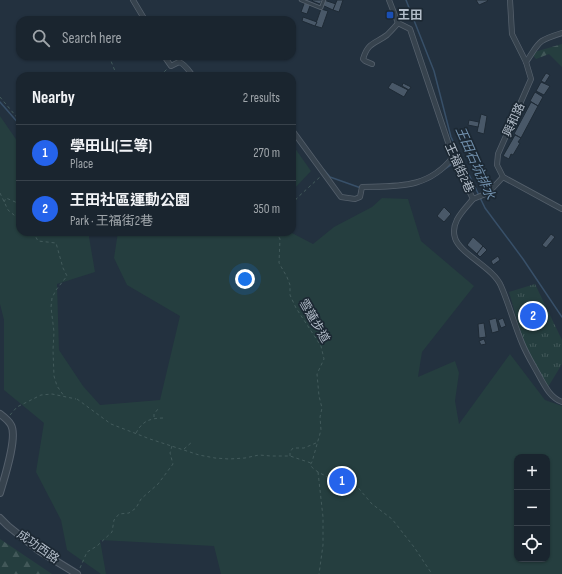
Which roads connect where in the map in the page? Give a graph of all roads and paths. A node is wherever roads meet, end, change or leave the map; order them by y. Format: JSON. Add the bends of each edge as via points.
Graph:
{"nodes":[{"id":1,"x":133,"y":0,"type":"edge"},
{"id":2,"x":301,"y":0,"type":"edge"},
{"id":3,"x":324,"y":0,"type":"edge"},
{"id":4,"x":389,"y":0,"type":"edge"},
{"id":5,"x":510,"y":0,"type":"edge"},
{"id":6,"x":143,"y":16,"type":"edge"},
{"id":7,"x":398,"y":23,"type":"junction"},
{"id":8,"x":562,"y":33,"type":"edge"},
{"id":9,"x":111,"y":60,"type":"edge"},
{"id":10,"x":167,"y":60,"type":"edge"},
{"id":11,"x":526,"y":62,"type":"junction"},
{"id":12,"x":372,"y":64,"type":"dead end"},
{"id":13,"x":171,"y":66,"type":"junction"},
{"id":14,"x":116,"y":72,"type":"edge"},
{"id":15,"x":164,"y":72,"type":"edge"},
{"id":16,"x":190,"y":72,"type":"edge"},
{"id":17,"x":0,"y":97,"type":"edge"},
{"id":18,"x":16,"y":117,"type":"edge"},
{"id":19,"x":296,"y":136,"type":"edge"},
{"id":20,"x":454,"y":161,"type":"junction"},
{"id":21,"x":323,"y":173,"type":"junction"},
{"id":22,"x":503,"y":177,"type":"junction"},
{"id":23,"x":0,"y":193,"type":"edge"},
{"id":24,"x":296,"y":199,"type":"edge"},
{"id":25,"x":474,"y":199,"type":"junction"},
{"id":26,"x":3,"y":202,"type":"junction"},
{"id":27,"x":16,"y":202,"type":"edge"},
{"id":28,"x":562,"y":209,"type":"edge"},
{"id":29,"x":16,"y":217,"type":"edge"},
{"id":30,"x":35,"y":236,"type":"edge"},
{"id":31,"x":278,"y":236,"type":"edge"},
{"id":32,"x":64,"y":396,"type":"junction"},
{"id":33,"x":562,"y":402,"type":"edge"},
{"id":34,"x":158,"y":409,"type":"dead end"},
{"id":35,"x":0,"y":414,"type":"edge"},
{"id":36,"x":154,"y":418,"type":"junction"},
{"id":37,"x":164,"y":418,"type":"dead end"},
{"id":38,"x":6,"y":419,"type":"junction"},
{"id":39,"x":136,"y":433,"type":"junction"},
{"id":40,"x":192,"y":442,"type":"dead end"},
{"id":41,"x":316,"y":443,"type":"junction"},
{"id":42,"x":172,"y":445,"type":"junction"},
{"id":43,"x":184,"y":450,"type":"junction"},
{"id":44,"x":290,"y":456,"type":"junction"},
{"id":45,"x":311,"y":463,"type":"junction"},
{"id":46,"x":318,"y":472,"type":"junction"},
{"id":47,"x":0,"y":493,"type":"edge"},
{"id":48,"x":0,"y":518,"type":"edge"},
{"id":49,"x":74,"y":573,"type":"edge"},
{"id":50,"x":319,"y":574,"type":"edge"},
{"id":51,"x":432,"y":574,"type":"edge"}],
"edges":[{"from":1,"to":6,"type":"street"},
{"from":2,"to":3,"type":"lane","via":[[321,8]]},
{"from":4,"to":7,"type":"street","name":"王福街2巷"},
{"from":5,"to":11,"type":"street","name":"興和路","via":[[512,34]]},
{"from":7,"to":12,"type":"street","via":[[368,49],[363,59]]},
{"from":7,"to":20,"type":"street","name":"王福街2巷","via":[[410,29]]},
{"from":8,"to":11,"type":"street","via":[[537,44]]},
{"from":9,"to":14,"type":"path"},
{"from":10,"to":13,"type":"street"},
{"from":11,"to":22,"type":"street","name":"興和路","via":[[531,79],[498,154],[497,165]]},
{"from":13,"to":15,"type":"path"},
{"from":13,"to":16,"type":"street","via":[[179,62]]},
{"from":17,"to":18,"type":"path"},
{"from":19,"to":21,"type":"street"},
{"from":20,"to":21,"type":"street","via":[[430,178],[406,186],[362,188],[360,197],[355,199],[342,197]]},
{"from":20,"to":25,"type":"street","name":"王福街2巷"},
{"from":21,"to":24,"type":"path"},
{"from":22,"to":25,"type":"street","via":[[488,193]]},
{"from":22,"to":28,"type":"street"},
{"from":23,"to":26,"type":"path"},
{"from":25,"to":33,"type":"street","name":"王福街2巷","via":[[455,221],[455,240],[500,284],[522,344],[552,397]]},
{"from":26,"to":27,"type":"path","via":[[6,198]]},
{"from":26,"to":29,"type":"path"},
{"from":30,"to":32,"type":"path","via":[[38,241],[56,243],[67,276],[56,290],[51,307],[54,376]]},
{"from":31,"to":41,"type":"path","name":"雪蓮步道","via":[[279,263],[290,285],[290,295],[322,348],[324,361],[317,378],[322,408],[321,427]]},
{"from":32,"to":38,"type":"path","via":[[41,396],[18,407]]},
{"from":32,"to":39,"type":"path","via":[[77,399],[111,424]]},
{"from":34,"to":36,"type":"path"},
{"from":35,"to":38,"type":"street"},
{"from":36,"to":37,"type":"path"},
{"from":36,"to":39,"type":"path","via":[[146,421]]},
{"from":38,"to":47,"type":"street","via":[[12,425],[14,434]]},
{"from":39,"to":42,"type":"path"},
{"from":40,"to":43,"type":"path"},
{"from":41,"to":44,"type":"path","via":[[304,448],[293,448]]},
{"from":41,"to":45,"type":"path","name":"雪蓮步道"},
{"from":42,"to":43,"type":"path"},
{"from":42,"to":49,"type":"path","via":[[170,453],[173,464],[167,473],[141,499],[136,508],[129,513],[119,514],[114,520],[112,532],[88,552]]},
{"from":43,"to":44,"type":"path","via":[[229,459],[259,455]]},
{"from":44,"to":45,"type":"path"},
{"from":45,"to":46,"type":"path","via":[[310,466]]},
{"from":46,"to":50,"type":"path","via":[[323,517]]},
{"from":46,"to":51,"type":"path","via":[[338,483],[349,476],[372,504],[392,519]]},
{"from":48,"to":49,"type":"street","name":"成功西路","via":[[38,550]]}]}
